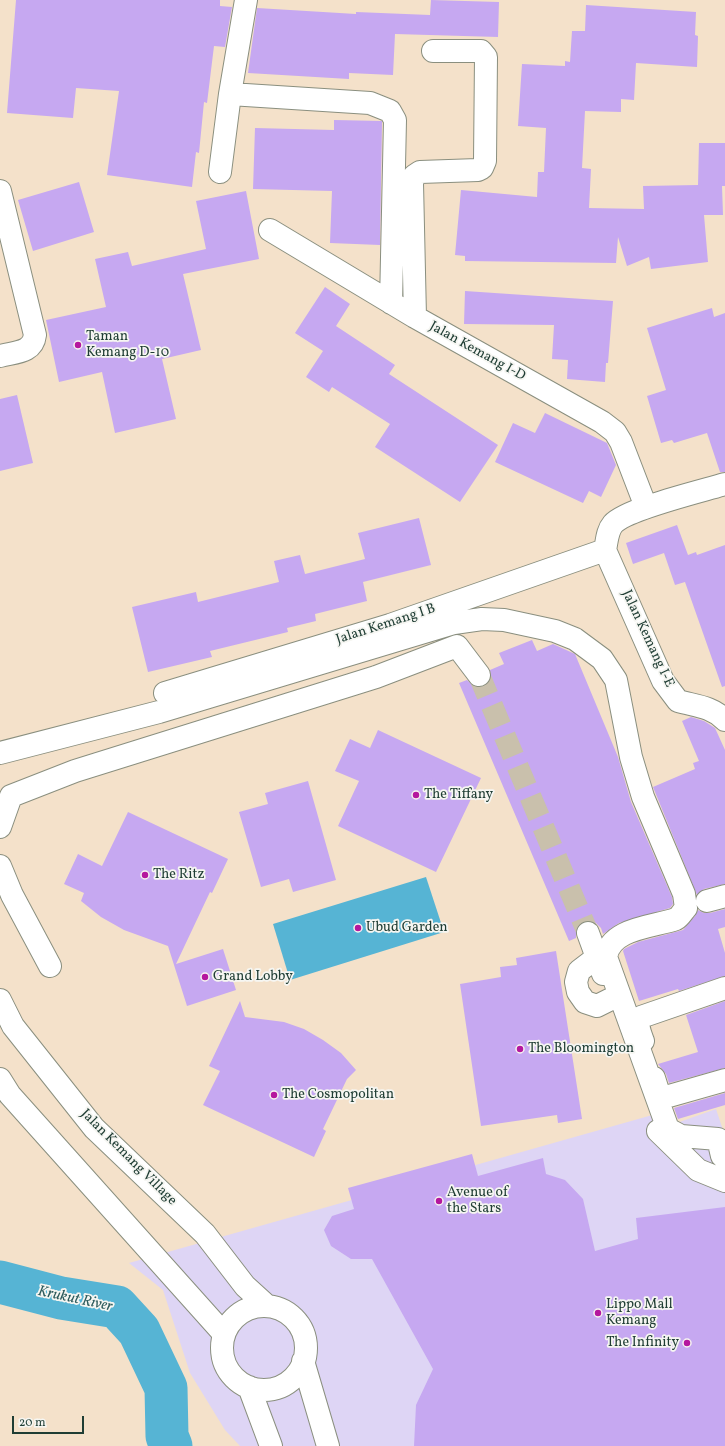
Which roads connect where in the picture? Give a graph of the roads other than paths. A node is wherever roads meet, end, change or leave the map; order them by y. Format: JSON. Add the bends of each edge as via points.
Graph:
{"nodes":[{"id":1,"x":246,"y":0,"type":"edge"},
{"id":2,"x":433,"y":51,"type":"dead end"},
{"id":3,"x":230,"y":94,"type":"junction"},
{"id":4,"x":220,"y":172,"type":"dead end"},
{"id":5,"x":0,"y":191,"type":"edge"},
{"id":6,"x":270,"y":230,"type":"dead end"},
{"id":7,"x":391,"y":303,"type":"junction"},
{"id":8,"x":415,"y":317,"type":"junction"},
{"id":9,"x":0,"y":356,"type":"edge"},
{"id":10,"x":725,"y":484,"type":"edge"},
{"id":11,"x":646,"y":507,"type":"junction"},
{"id":12,"x":605,"y":550,"type":"junction"},
{"id":13,"x":479,"y":675,"type":"tunnel mouth"},
{"id":14,"x":165,"y":693,"type":"dead end"},
{"id":15,"x":723,"y":707,"type":"edge"},
{"id":16,"x":0,"y":753,"type":"edge"},
{"id":17,"x":0,"y":827,"type":"edge"},
{"id":18,"x":0,"y":866,"type":"edge"},
{"id":19,"x":588,"y":933,"type":"tunnel mouth"},
{"id":20,"x":596,"y":958,"type":"junction"},
{"id":21,"x":50,"y":966,"type":"dead end"},
{"id":22,"x":725,"y":988,"type":"edge"},
{"id":23,"x":611,"y":999,"type":"junction"},
{"id":24,"x":0,"y":1000,"type":"edge"},
{"id":25,"x":0,"y":1079,"type":"edge"},
{"id":26,"x":725,"y":1080,"type":"edge"},
{"id":27,"x":725,"y":1158,"type":"edge"},
{"id":28,"x":725,"y":1180,"type":"edge"},
{"id":29,"x":267,"y":1306,"type":"junction"},
{"id":30,"x":224,"y":1334,"type":"junction"},
{"id":31,"x":303,"y":1361,"type":"junction"},
{"id":32,"x":249,"y":1387,"type":"junction"},
{"id":33,"x":271,"y":1446,"type":"edge"},
{"id":34,"x":328,"y":1446,"type":"edge"}],
"edges":[{"from":1,"to":3,"type":"street"},
{"from":2,"to":8,"type":"street","via":[[481,52],[486,57],[485,161],[478,170],[420,172],[414,176],[412,183]]},
{"from":3,"to":4,"type":"street"},
{"from":3,"to":7,"type":"street","via":[[370,103],[390,111],[395,120]]},
{"from":5,"to":9,"type":"street","via":[[35,335],[34,342],[28,349]]},
{"from":6,"to":7,"type":"street","name":"Jalan Kemang I-D"},
{"from":7,"to":8,"type":"street","name":"Jalan Kemang I-D"},
{"from":8,"to":11,"type":"street","name":"Jalan Kemang I-D","via":[[602,422],[615,432]]},
{"from":10,"to":11,"type":"street"},
{"from":11,"to":12,"type":"street","via":[[613,523],[608,532]]},
{"from":12,"to":14,"type":"street","name":"Jalan Kemang I B","via":[[390,625]]},
{"from":12,"to":15,"type":"street","name":"Jalan Kemang I-E","via":[[663,680],[678,701],[712,710]]},
{"from":13,"to":17,"type":"street","via":[[458,646],[376,677],[75,771],[18,793],[11,796]]},
{"from":16,"to":27,"type":"street","via":[[159,712],[454,622],[504,620],[555,631],[575,639],[602,659],[616,680],[643,797],[684,894],[686,908],[677,918],[652,924],[615,939],[607,950],[606,957],[668,1129],[680,1136],[718,1139],[722,1156]]},
{"from":18,"to":21,"type":"street","via":[[12,895]]},
{"from":19,"to":20,"type":"street"},
{"from":20,"to":23,"type":"street"},
{"from":20,"to":23,"type":"street","via":[[579,971],[576,982],[578,992],[585,1002],[597,1006]]},
{"from":22,"to":26,"type":"street","via":[[646,1014],[639,1020],[638,1027],[659,1094],[669,1096]]},
{"from":23,"to":28,"type":"street","via":[[658,1131],[698,1170]]},
{"from":24,"to":29,"type":"street","name":"Jalan Kemang Village","via":[[13,1026],[94,1128],[205,1234],[245,1286]]},
{"from":25,"to":30,"type":"street","via":[[10,1094]]},
{"from":29,"to":30,"type":"street","via":[[256,1306],[236,1316]]},
{"from":29,"to":31,"type":"street","via":[[278,1308],[296,1320],[305,1340],[306,1351]]},
{"from":30,"to":32,"type":"street","via":[[222,1355],[226,1366],[232,1375]]},
{"from":31,"to":32,"type":"street","via":[[298,1371],[282,1385],[271,1389]]},
{"from":31,"to":34,"type":"street"},
{"from":32,"to":33,"type":"street"}]}
